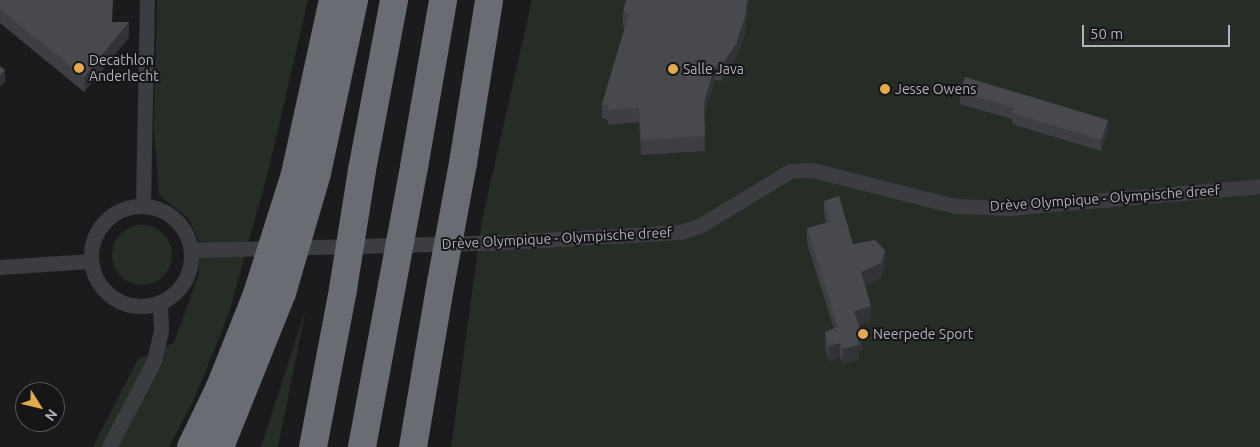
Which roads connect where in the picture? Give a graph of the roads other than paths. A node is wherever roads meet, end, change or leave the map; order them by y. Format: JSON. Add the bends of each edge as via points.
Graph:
{"nodes":[{"id":1,"x":147,"y":0,"type":"edge"},
{"id":2,"x":333,"y":0,"type":"edge"},
{"id":3,"x":354,"y":0,"type":"edge"},
{"id":4,"x":394,"y":0,"type":"edge"},
{"id":5,"x":443,"y":0,"type":"edge"},
{"id":6,"x":489,"y":0,"type":"edge"},
{"id":7,"x":306,"y":174,"type":"junction"},
{"id":8,"x":1260,"y":186,"type":"edge"},
{"id":9,"x":143,"y":205,"type":"junction"},
{"id":10,"x":192,"y":250,"type":"junction"},
{"id":11,"x":90,"y":262,"type":"junction"},
{"id":12,"x":0,"y":267,"type":"edge"},
{"id":13,"x":269,"y":294,"type":"junction"},
{"id":14,"x":160,"y":302,"type":"junction"},
{"id":15,"x":109,"y":447,"type":"edge"},
{"id":16,"x":191,"y":447,"type":"edge"},
{"id":17,"x":220,"y":447,"type":"edge"},
{"id":18,"x":313,"y":447,"type":"edge"},
{"id":19,"x":362,"y":447,"type":"edge"},
{"id":20,"x":413,"y":447,"type":"edge"}],
"edges":[{"from":1,"to":9,"type":"street"},
{"from":2,"to":7,"type":"highway"},
{"from":3,"to":7,"type":"highway"},
{"from":4,"to":18,"type":"highway","bridge":true},
{"from":5,"to":19,"type":"highway","bridge":true},
{"from":6,"to":20,"type":"highway","bridge":true},
{"from":7,"to":13,"type":"highway","bridge":true},
{"from":8,"to":10,"type":"street","name":"Drève Olympique - Olympische dreef","via":[[1010,208],[954,206],[812,170],[790,171],[701,225],[680,232],[515,242]]},
{"from":9,"to":10,"type":"street","via":[[161,209],[176,219]]},
{"from":9,"to":11,"type":"street","via":[[126,207],[110,215],[98,228]]},
{"from":10,"to":14,"type":"street","via":[[190,268],[182,284]]},
{"from":11,"to":12,"type":"street"},
{"from":11,"to":14,"type":"street","via":[[98,283],[116,300],[137,306]]},
{"from":13,"to":16,"type":"highway"},
{"from":13,"to":17,"type":"highway"},
{"from":14,"to":15,"type":"street","via":[[161,330],[154,361]]}]}
